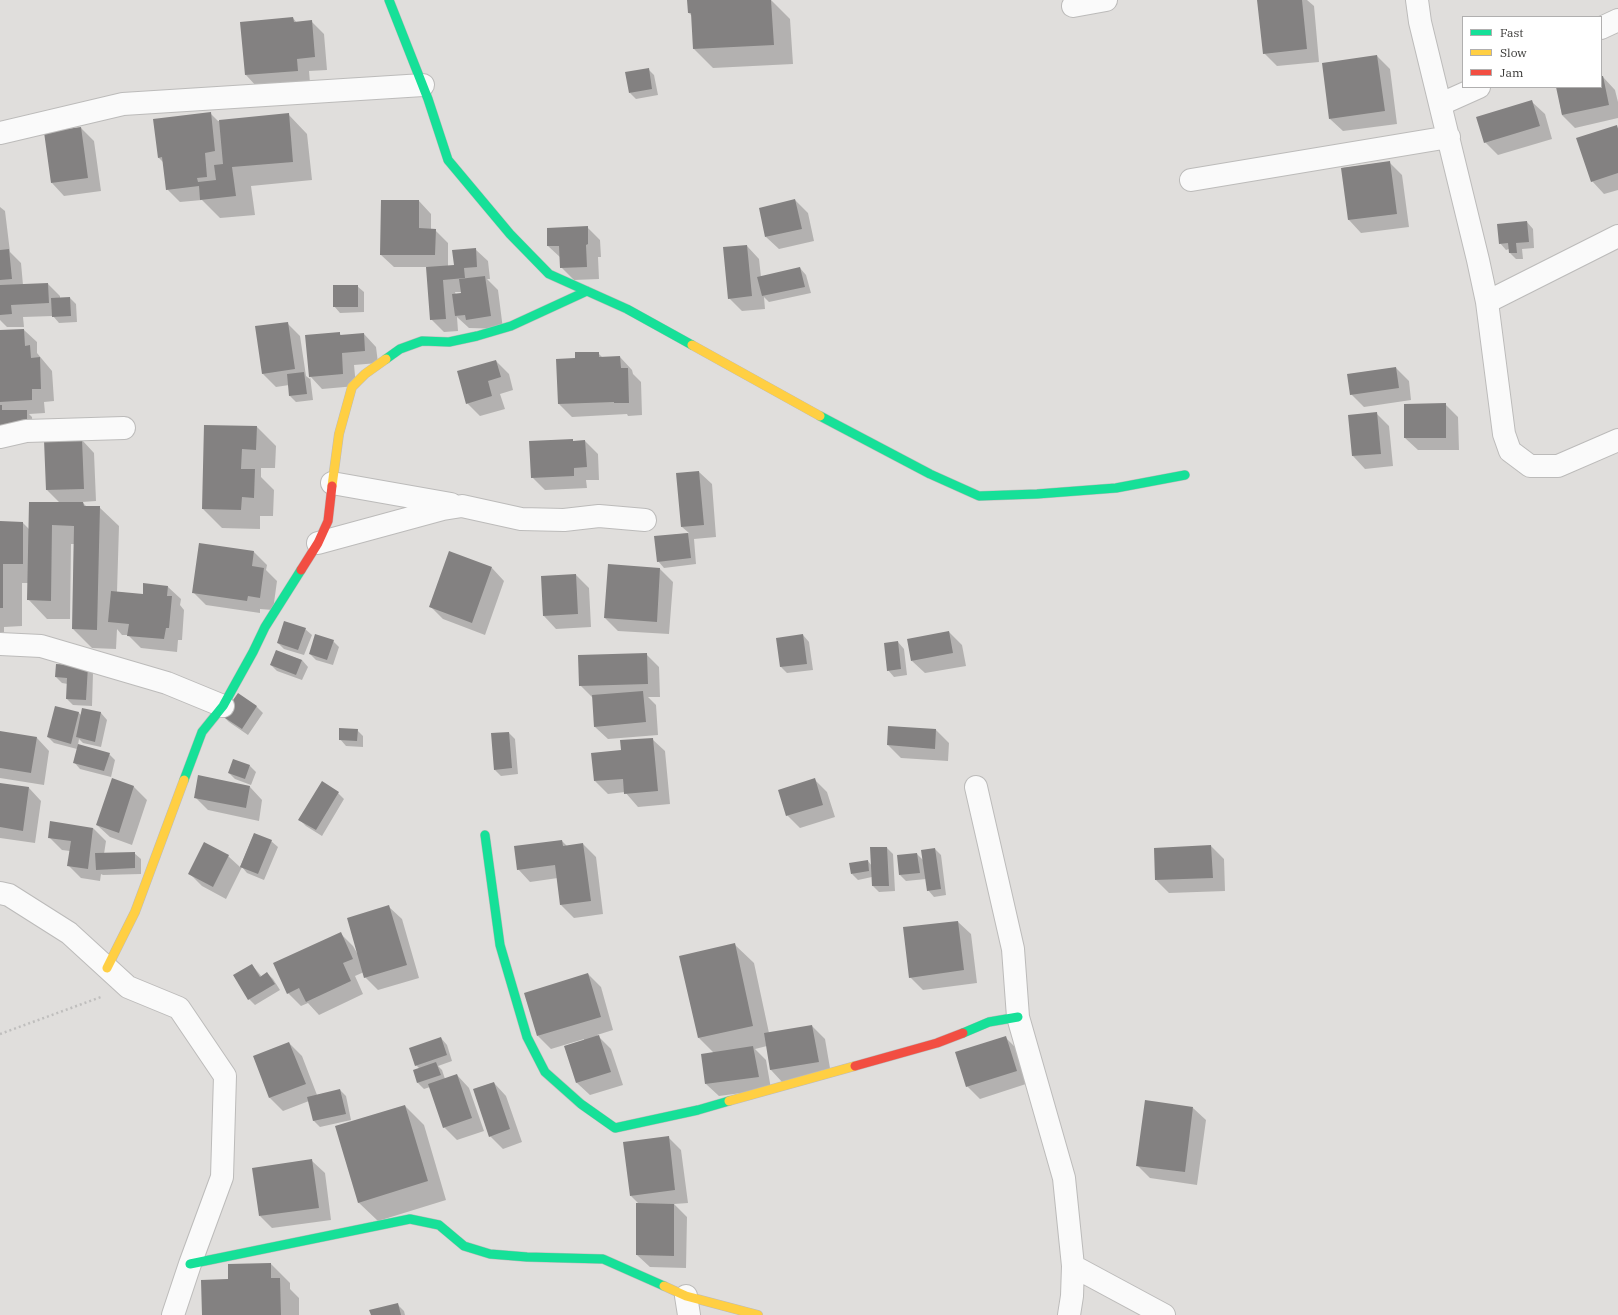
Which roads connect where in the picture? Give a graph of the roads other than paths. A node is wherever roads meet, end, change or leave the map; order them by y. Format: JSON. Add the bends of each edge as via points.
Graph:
{"nodes":[{"id":1,"x":389,"y":0,"type":"edge"},
{"id":2,"x":1106,"y":0,"type":"edge"},
{"id":3,"x":1417,"y":0,"type":"edge"},
{"id":4,"x":1073,"y":6,"type":"dead end"},
{"id":5,"x":1618,"y":20,"type":"edge"},
{"id":6,"x":1602,"y":28,"type":"edge"},
{"id":7,"x":423,"y":84,"type":"junction"},
{"id":8,"x":1477,"y":88,"type":"edge"},
{"id":9,"x":1441,"y":104,"type":"junction"},
{"id":10,"x":0,"y":133,"type":"edge"},
{"id":11,"x":1449,"y":137,"type":"junction"},
{"id":12,"x":1191,"y":180,"type":"dead end"},
{"id":13,"x":1618,"y":236,"type":"edge"},
{"id":14,"x":587,"y":291,"type":"junction"},
{"id":15,"x":1487,"y":302,"type":"junction"},
{"id":16,"x":124,"y":428,"type":"dead end"},
{"id":17,"x":0,"y":437,"type":"edge"},
{"id":18,"x":1618,"y":440,"type":"edge"},
{"id":19,"x":1185,"y":475,"type":"dead end"},
{"id":20,"x":332,"y":483,"type":"junction"},
{"id":21,"x":462,"y":506,"type":"junction"},
{"id":22,"x":645,"y":520,"type":"dead end"},
{"id":23,"x":318,"y":543,"type":"junction"},
{"id":24,"x":0,"y":644,"type":"edge"},
{"id":25,"x":223,"y":706,"type":"junction"},
{"id":26,"x":976,"y":788,"type":"dead end"},
{"id":27,"x":485,"y":835,"type":"dead end"},
{"id":28,"x":0,"y":893,"type":"edge"},
{"id":29,"x":107,"y":968,"type":"junction"},
{"id":30,"x":1018,"y":1017,"type":"junction"},
{"id":31,"x":190,"y":1264,"type":"junction"},
{"id":32,"x":1073,"y":1266,"type":"junction"},
{"id":33,"x":687,"y":1306,"type":"edge"},
{"id":34,"x":173,"y":1315,"type":"edge"},
{"id":35,"x":758,"y":1315,"type":"edge"},
{"id":36,"x":1069,"y":1315,"type":"edge"},
{"id":37,"x":1164,"y":1315,"type":"edge"}],
"edges":[{"from":1,"to":7,"type":"street"},
{"from":2,"to":4,"type":"street"},
{"from":3,"to":9,"type":"street","via":[[1420,22]]},
{"from":5,"to":6,"type":"street"},
{"from":7,"to":10,"type":"street","via":[[123,104]]},
{"from":7,"to":14,"type":"street","via":[[448,160],[510,234],[549,274]]},
{"from":8,"to":9,"type":"street"},
{"from":9,"to":11,"type":"street"},
{"from":11,"to":12,"type":"street"},
{"from":11,"to":15,"type":"street"},
{"from":13,"to":15,"type":"street"},
{"from":14,"to":19,"type":"street","via":[[627,309],[863,440],[979,496],[1116,488]]},
{"from":14,"to":20,"type":"street","via":[[511,326],[449,342],[422,341],[400,349],[365,374],[352,386],[346,405]]},
{"from":15,"to":18,"type":"street","via":[[1504,434],[1510,451],[1530,466],[1558,466]]},
{"from":16,"to":17,"type":"street","via":[[26,431]]},
{"from":20,"to":21,"type":"street"},
{"from":20,"to":23,"type":"street","via":[[328,521]]},
{"from":21,"to":22,"type":"street","via":[[521,519],[564,520],[599,516]]},
{"from":21,"to":23,"type":"street"},
{"from":23,"to":25,"type":"street","via":[[265,627]]},
{"from":24,"to":25,"type":"street","via":[[41,646],[167,683]]},
{"from":25,"to":29,"type":"street","via":[[202,732],[135,912]]},
{"from":26,"to":30,"type":"street","via":[[1013,949]]},
{"from":27,"to":30,"type":"street","via":[[500,945],[527,1037],[545,1072],[581,1104],[615,1128],[698,1110],[937,1043],[989,1022]]},
{"from":28,"to":29,"type":"street","via":[[9,895],[69,933]]},
{"from":29,"to":31,"type":"street","via":[[128,987],[178,1008],[225,1076],[222,1177]]},
{"from":30,"to":32,"type":"street","via":[[1064,1178]]},
{"from":31,"to":33,"type":"street","via":[[410,1219],[439,1225],[464,1246],[490,1254],[603,1259]]},
{"from":31,"to":34,"type":"street"},
{"from":32,"to":36,"type":"street"},
{"from":32,"to":37,"type":"street"},
{"from":33,"to":35,"type":"street"}]}
